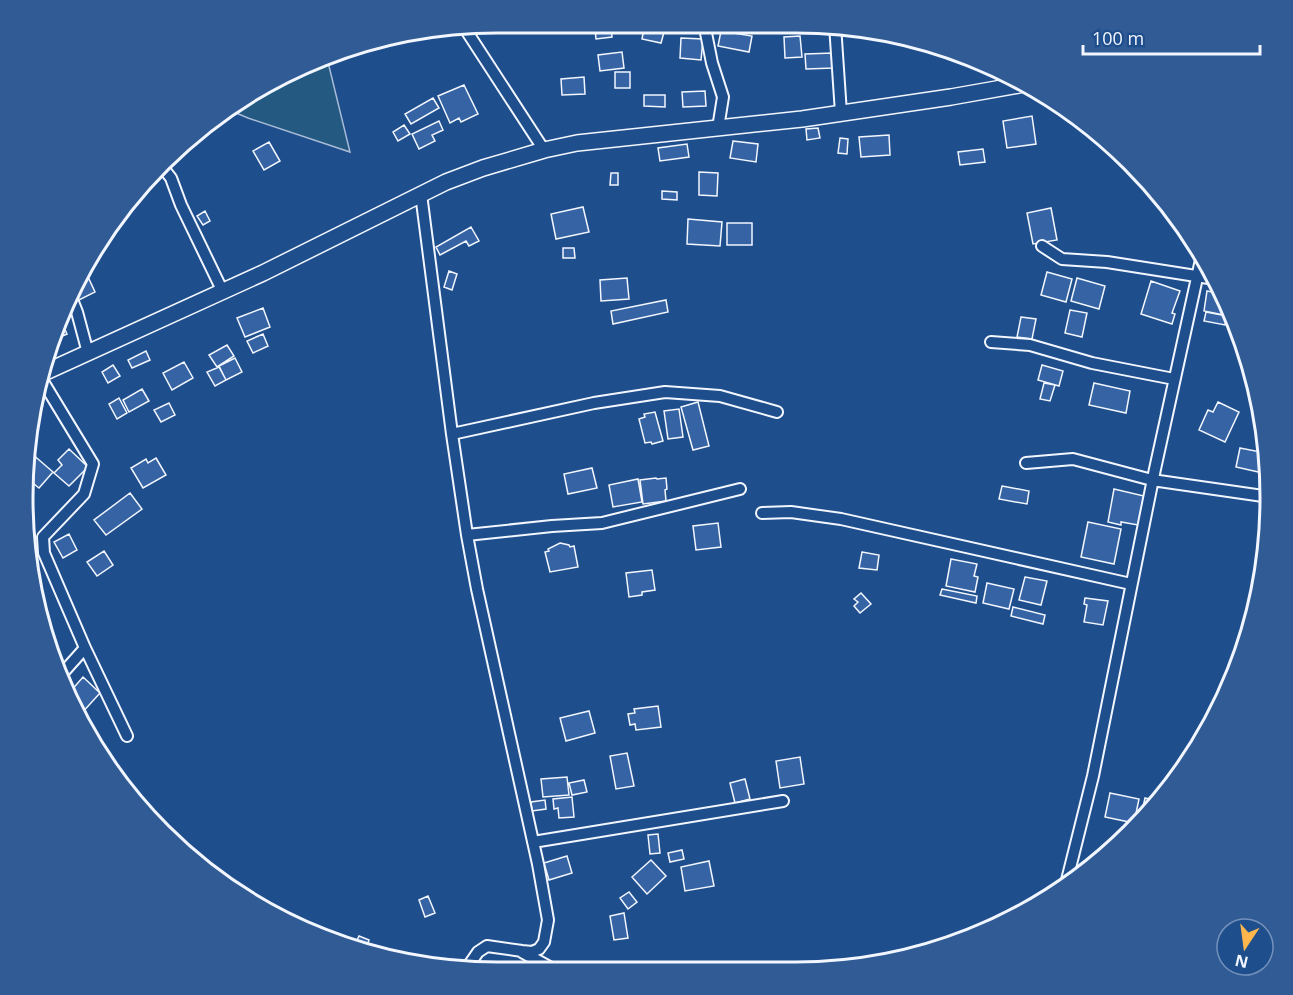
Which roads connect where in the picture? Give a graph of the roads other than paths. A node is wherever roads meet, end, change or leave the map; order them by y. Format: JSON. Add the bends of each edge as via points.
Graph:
{"nodes":[{"id":1,"x":706,"y":33,"type":"edge"},
{"id":2,"x":469,"y":34,"type":"edge"},
{"id":3,"x":836,"y":35,"type":"edge"},
{"id":4,"x":1011,"y":86,"type":"edge"},
{"id":5,"x":841,"y":113,"type":"junction"},
{"id":6,"x":718,"y":128,"type":"junction"},
{"id":7,"x":544,"y":150,"type":"junction"},
{"id":8,"x":166,"y":172,"type":"edge"},
{"id":9,"x":421,"y":194,"type":"junction"},
{"id":10,"x":1042,"y":246,"type":"dead end"},
{"id":11,"x":1199,"y":267,"type":"edge"},
{"id":12,"x":1197,"y":276,"type":"junction"},
{"id":13,"x":1204,"y":277,"type":"edge"},
{"id":14,"x":223,"y":292,"type":"junction"},
{"id":15,"x":75,"y":306,"type":"edge"},
{"id":16,"x":991,"y":342,"type":"dead end"},
{"id":17,"x":88,"y":353,"type":"junction"},
{"id":18,"x":51,"y":369,"type":"edge"},
{"id":19,"x":1174,"y":379,"type":"junction"},
{"id":20,"x":47,"y":388,"type":"edge"},
{"id":21,"x":777,"y":412,"type":"dead end"},
{"id":22,"x":452,"y":434,"type":"junction"},
{"id":23,"x":1026,"y":463,"type":"dead end"},
{"id":24,"x":1152,"y":480,"type":"junction"},
{"id":25,"x":740,"y":489,"type":"dead end"},
{"id":26,"x":1260,"y":496,"type":"edge"},
{"id":27,"x":762,"y":513,"type":"dead end"},
{"id":28,"x":467,"y":535,"type":"junction"},
{"id":29,"x":1131,"y":584,"type":"junction"},
{"id":30,"x":85,"y":648,"type":"junction"},
{"id":31,"x":66,"y":669,"type":"edge"},
{"id":32,"x":127,"y":736,"type":"dead end"},
{"id":33,"x":783,"y":801,"type":"dead end"},
{"id":34,"x":533,"y":842,"type":"junction"},
{"id":35,"x":1069,"y":873,"type":"edge"},
{"id":36,"x":522,"y":951,"type":"junction"},
{"id":37,"x":471,"y":961,"type":"edge"},
{"id":38,"x":541,"y":962,"type":"edge"}],
"edges":[{"from":1,"to":6,"type":"street","via":[[723,97]]},
{"from":2,"to":7,"type":"street"},
{"from":3,"to":5,"type":"street"},
{"from":4,"to":5,"type":"street"},
{"from":5,"to":6,"type":"street"},
{"from":6,"to":7,"type":"street"},
{"from":7,"to":9,"type":"street","via":[[483,168]]},
{"from":8,"to":14,"type":"street"},
{"from":9,"to":14,"type":"street"},
{"from":9,"to":22,"type":"street"},
{"from":10,"to":12,"type":"street","via":[[1062,259]]},
{"from":11,"to":12,"type":"street"},
{"from":12,"to":13,"type":"street"},
{"from":12,"to":19,"type":"street"},
{"from":14,"to":17,"type":"street"},
{"from":15,"to":17,"type":"street"},
{"from":16,"to":19,"type":"street","via":[[1030,345],[1092,363]]},
{"from":17,"to":18,"type":"street"},
{"from":19,"to":24,"type":"street"},
{"from":20,"to":30,"type":"street","via":[[93,465],[84,494],[44,537],[44,554]]},
{"from":21,"to":22,"type":"street","via":[[720,396],[665,392]]},
{"from":22,"to":28,"type":"street"},
{"from":23,"to":24,"type":"street","via":[[1073,459]]},
{"from":24,"to":26,"type":"street"},
{"from":24,"to":29,"type":"street"},
{"from":25,"to":28,"type":"street","via":[[602,523]]},
{"from":27,"to":29,"type":"street","via":[[791,512],[841,519]]},
{"from":28,"to":34,"type":"street"},
{"from":29,"to":35,"type":"street","via":[[1093,776]]},
{"from":30,"to":31,"type":"street"},
{"from":30,"to":32,"type":"street"},
{"from":33,"to":34,"type":"street"},
{"from":34,"to":36,"type":"street","via":[[548,920],[539,949]]},
{"from":36,"to":37,"type":"street","via":[[487,946]]},
{"from":36,"to":38,"type":"street"}]}
